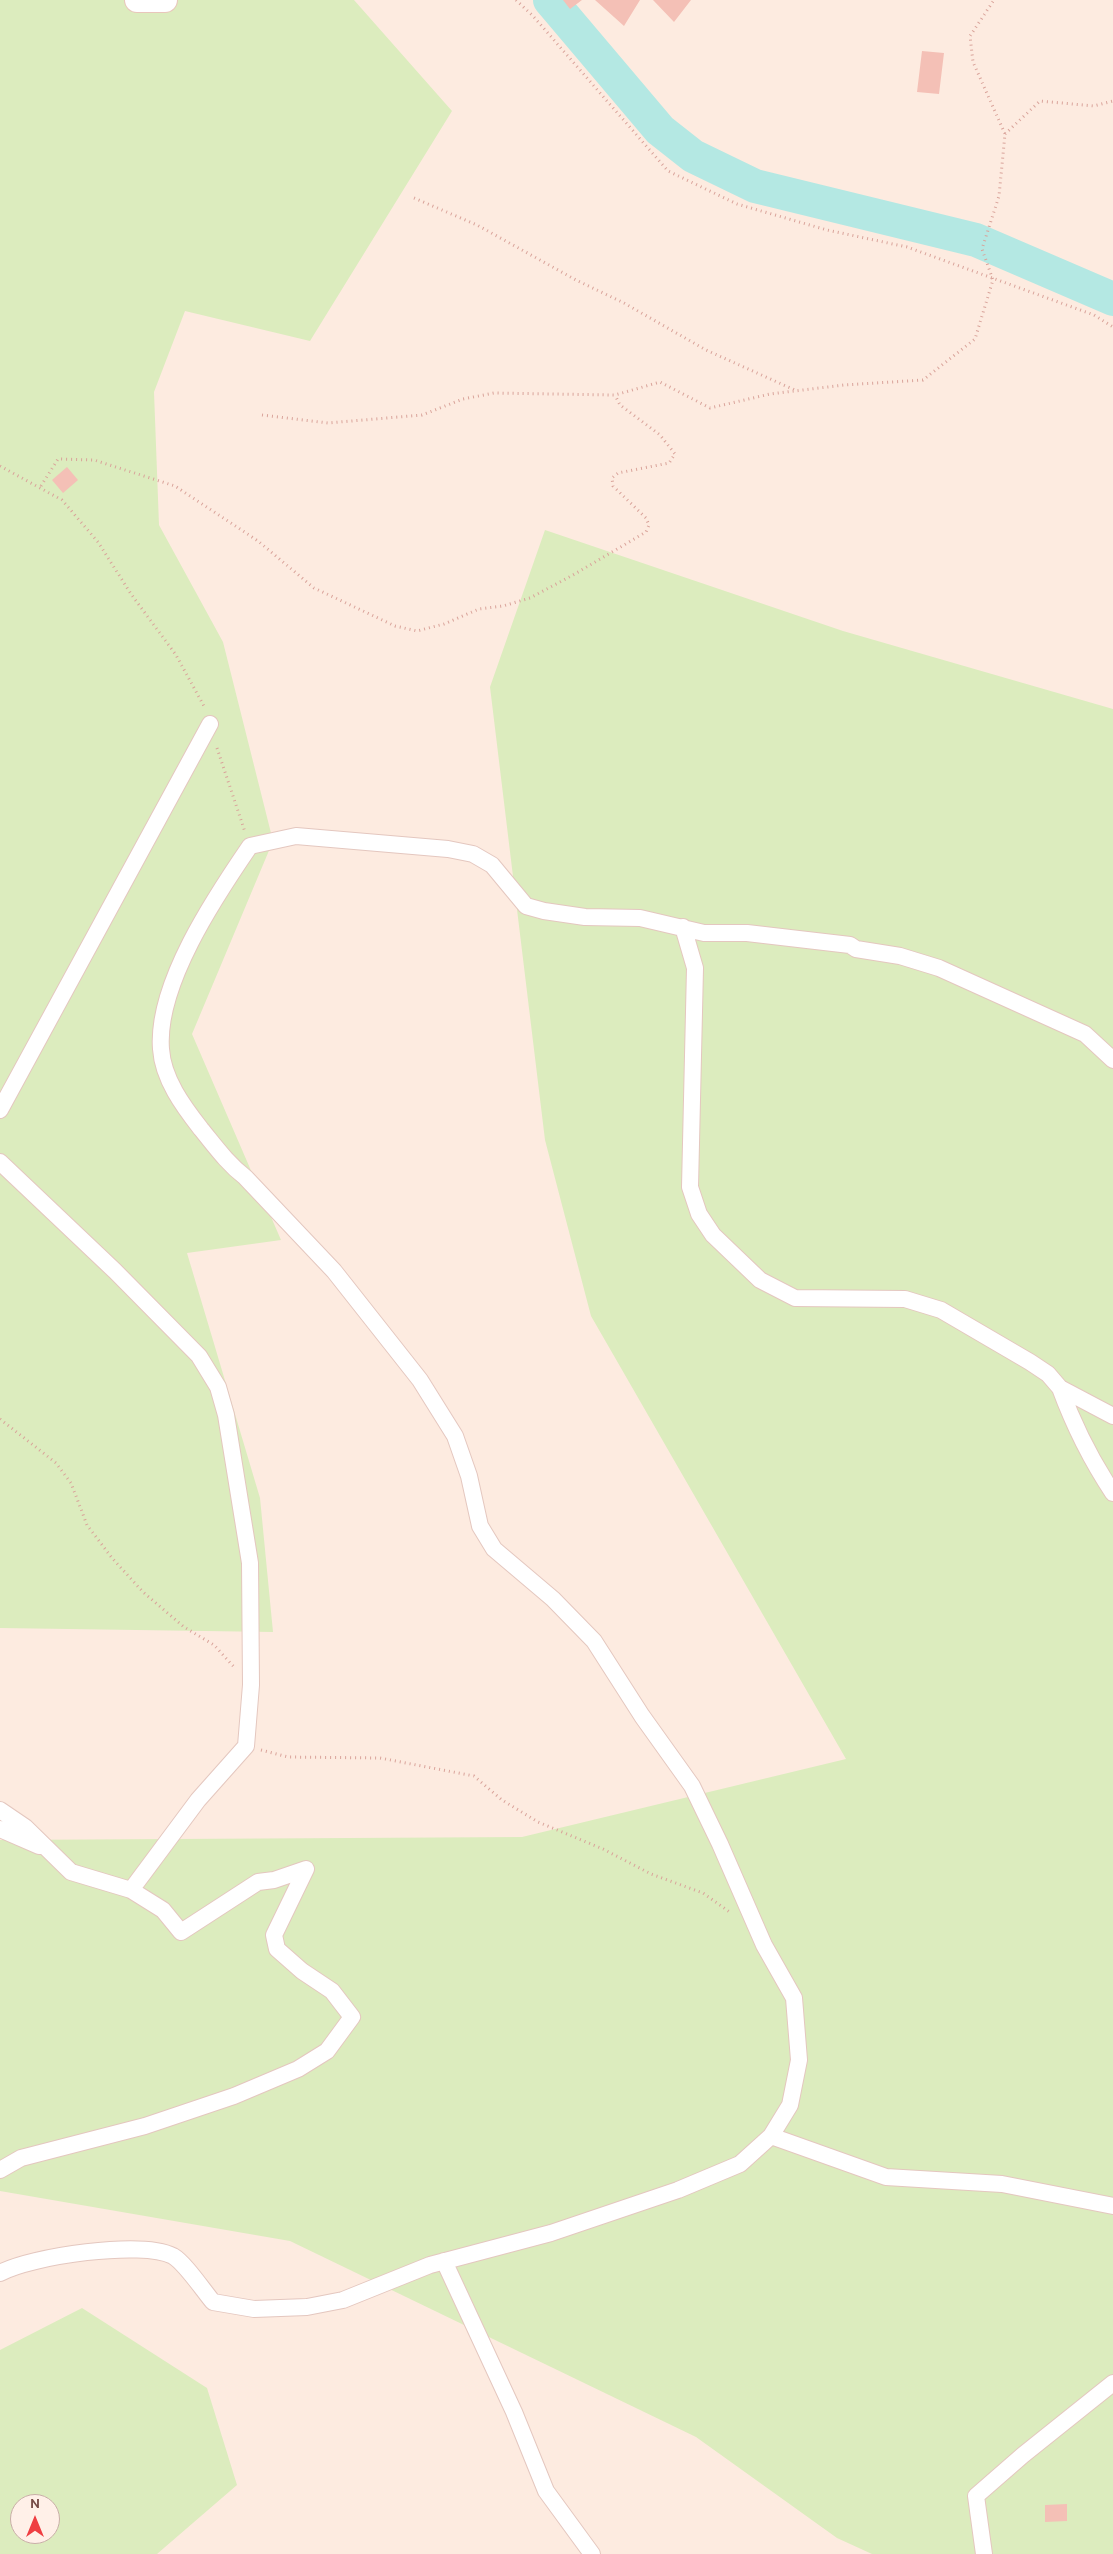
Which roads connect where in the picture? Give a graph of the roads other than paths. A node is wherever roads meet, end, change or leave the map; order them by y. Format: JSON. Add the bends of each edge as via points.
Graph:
{"nodes":[{"id":1,"x":138,"y":0,"type":"edge"},
{"id":2,"x":165,"y":0,"type":"edge"},
{"id":3,"x":210,"y":724,"type":"road end"},
{"id":4,"x":683,"y":927,"type":"junction"},
{"id":5,"x":1113,"y":1060,"type":"edge"},
{"id":6,"x":0,"y":1110,"type":"edge"},
{"id":7,"x":0,"y":1162,"type":"edge"},
{"id":8,"x":1060,"y":1388,"type":"junction"},
{"id":9,"x":1113,"y":1416,"type":"edge"},
{"id":10,"x":1113,"y":1494,"type":"edge"},
{"id":11,"x":0,"y":1810,"type":"edge"},
{"id":12,"x":0,"y":1829,"type":"edge"},
{"id":13,"x":52,"y":1853,"type":"junction"},
{"id":14,"x":132,"y":1890,"type":"junction"},
{"id":15,"x":771,"y":2136,"type":"junction"},
{"id":16,"x":0,"y":2170,"type":"edge"},
{"id":17,"x":1113,"y":2206,"type":"edge"},
{"id":18,"x":444,"y":2261,"type":"junction"},
{"id":19,"x":0,"y":2273,"type":"edge"},
{"id":20,"x":1113,"y":2383,"type":"edge"},
{"id":21,"x":592,"y":2554,"type":"edge"},
{"id":22,"x":984,"y":2554,"type":"edge"}],
"edges":[{"from":1,"to":2,"type":"main road"},
{"from":3,"to":6,"type":"street"},
{"from":4,"to":5,"type":"street","via":[[704,933],[747,933],[850,945],[939,968],[1086,1034]]},
{"from":4,"to":8,"type":"street","via":[[695,968],[690,1187],[699,1214],[713,1235],[760,1280],[795,1298],[906,1299],[941,1310],[1030,1362],[1048,1374]]},
{"from":4,"to":15,"type":"street","via":[[640,918],[585,917],[526,906],[492,865],[473,854],[448,849],[296,836],[250,846],[215,897],[179,968],[161,1020],[161,1050],[181,1104],[231,1166],[245,1176],[334,1271],[420,1380],[455,1436],[469,1476],[480,1526],[494,1549],[553,1598],[594,1641],[692,1786],[764,1945],[794,1998],[799,2060],[790,2106]]},
{"from":7,"to":14,"type":"street","via":[[199,1356],[218,1387],[226,1415],[250,1564],[251,1685],[246,1746],[198,1800]]},
{"from":8,"to":9,"type":"street"},
{"from":8,"to":10,"type":"street","via":[[1096,1468]]},
{"from":11,"to":13,"type":"street","via":[[25,1827]]},
{"from":12,"to":13,"type":"street"},
{"from":13,"to":14,"type":"street","via":[[71,1872]]},
{"from":14,"to":16,"type":"street","via":[[163,1910],[181,1932],[258,1882],[306,1869],[274,1935],[277,1950],[332,1990],[352,2017],[327,2051],[298,2069],[234,2096],[145,2126],[21,2158]]},
{"from":15,"to":17,"type":"street","via":[[886,2178],[1002,2184]]},
{"from":15,"to":18,"type":"street","via":[[740,2164],[678,2190],[551,2233]]},
{"from":18,"to":19,"type":"street","via":[[343,2300],[307,2307],[254,2309],[213,2302],[176,2257],[161,2250],[126,2248],[56,2257]]},
{"from":18,"to":21,"type":"street","via":[[514,2412],[546,2491]]},
{"from":20,"to":22,"type":"street","via":[[976,2496]]}]}
